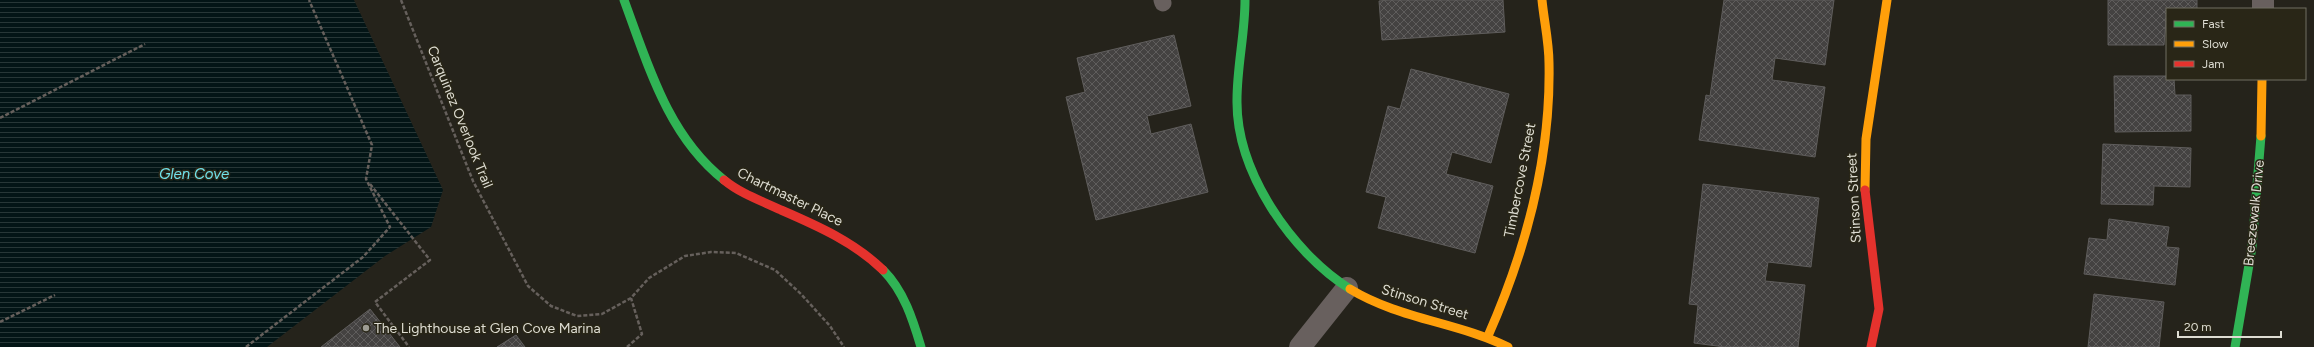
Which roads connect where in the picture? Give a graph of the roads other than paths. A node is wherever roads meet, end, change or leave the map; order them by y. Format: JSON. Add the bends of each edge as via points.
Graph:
{"nodes":[{"id":1,"x":624,"y":0,"type":"edge"},
{"id":2,"x":1245,"y":0,"type":"edge"},
{"id":3,"x":1542,"y":0,"type":"edge"},
{"id":4,"x":1887,"y":0,"type":"edge"},
{"id":5,"x":2262,"y":80,"type":"edge"},
{"id":6,"x":1347,"y":288,"type":"junction"},
{"id":7,"x":1488,"y":336,"type":"junction"},
{"id":8,"x":921,"y":347,"type":"edge"},
{"id":9,"x":1300,"y":347,"type":"edge"},
{"id":10,"x":1508,"y":347,"type":"edge"},
{"id":11,"x":1871,"y":347,"type":"edge"},
{"id":12,"x":2235,"y":347,"type":"edge"}],
"edges":[{"from":1,"to":8,"type":"street","name":"Chartmaster Place","via":[[673,120],[697,155],[723,179],[760,200],[842,236],[876,261],[897,287],[916,326]]},
{"from":2,"to":6,"type":"street","name":"Stinson Street","via":[[1237,72],[1237,115],[1245,152],[1262,190],[1286,231],[1312,261]]},
{"from":3,"to":7,"type":"street","name":"Timbercove Street","via":[[1550,72],[1545,141],[1529,224],[1506,298]]},
{"from":4,"to":11,"type":"street","name":"Stinson Street","via":[[1866,139],[1865,188],[1879,309]]},
{"from":5,"to":12,"type":"street","name":"Breezewalk Drive","via":[[2256,216]]},
{"from":6,"to":7,"type":"street","name":"Stinson Street","via":[[1382,305]]},
{"from":6,"to":9,"type":"street"},
{"from":7,"to":10,"type":"street","name":"Stinson Street"}]}
